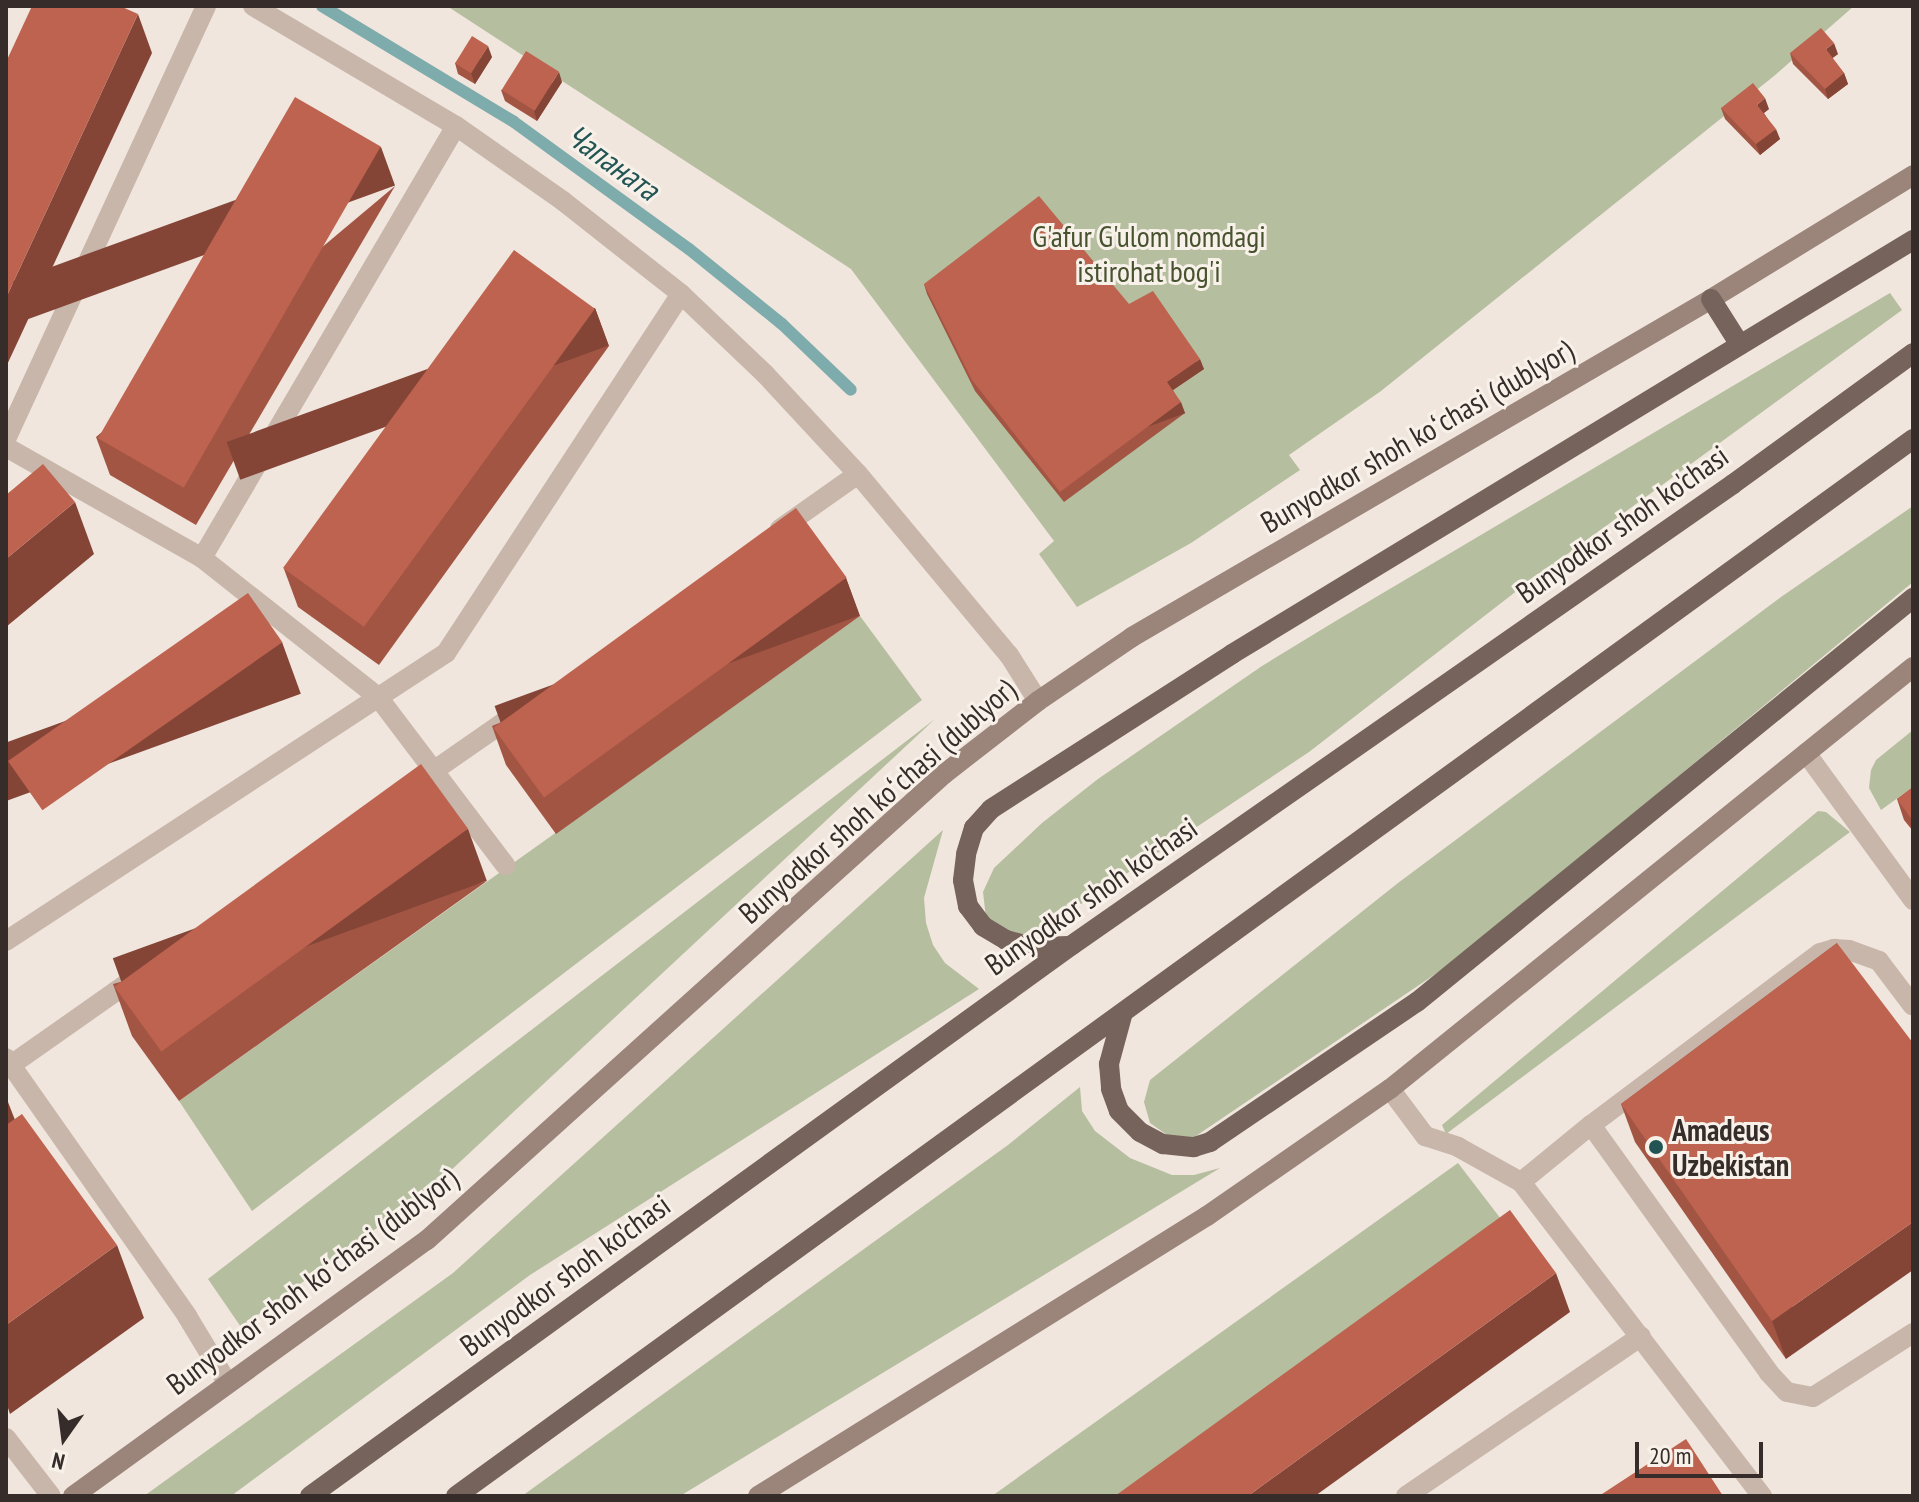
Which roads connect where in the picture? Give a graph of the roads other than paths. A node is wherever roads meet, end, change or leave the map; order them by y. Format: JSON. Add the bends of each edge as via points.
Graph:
{"nodes":[{"id":1,"x":206,"y":6,"type":"edge"},
{"id":2,"x":253,"y":6,"type":"edge"},
{"id":3,"x":456,"y":126,"type":"junction"},
{"id":4,"x":1913,"y":175,"type":"edge"},
{"id":5,"x":1913,"y":240,"type":"edge"},
{"id":6,"x":681,"y":294,"type":"junction"},
{"id":7,"x":1711,"y":299,"type":"junction"},
{"id":8,"x":1740,"y":345,"type":"junction"},
{"id":9,"x":1913,"y":353,"type":"edge"},
{"id":10,"x":6,"y":439,"type":"edge"},
{"id":11,"x":1913,"y":439,"type":"edge"},
{"id":12,"x":6,"y":447,"type":"edge"},
{"id":13,"x":858,"y":474,"type":"junction"},
{"id":14,"x":768,"y":537,"type":"edge"},
{"id":15,"x":202,"y":558,"type":"junction"},
{"id":16,"x":1913,"y":598,"type":"edge"},
{"id":17,"x":1913,"y":667,"type":"edge"},
{"id":18,"x":378,"y":697,"type":"junction"},
{"id":19,"x":537,"y":699,"type":"edge"},
{"id":20,"x":1038,"y":701,"type":"junction"},
{"id":21,"x":1806,"y":753,"type":"junction"},
{"id":22,"x":434,"y":771,"type":"junction"},
{"id":23,"x":395,"y":798,"type":"edge"},
{"id":24,"x":505,"y":865,"type":"dead end"},
{"id":25,"x":1913,"y":900,"type":"edge"},
{"id":26,"x":6,"y":941,"type":"edge"},
{"id":27,"x":1072,"y":945,"type":"junction"},
{"id":28,"x":152,"y":967,"type":"edge"},
{"id":29,"x":1913,"y":1006,"type":"edge"},
{"id":30,"x":1122,"y":1016,"type":"junction"},
{"id":31,"x":8,"y":1062,"type":"edge"},
{"id":32,"x":1390,"y":1089,"type":"junction"},
{"id":33,"x":1591,"y":1125,"type":"junction"},
{"id":34,"x":1521,"y":1182,"type":"junction"},
{"id":35,"x":1913,"y":1333,"type":"edge"},
{"id":36,"x":1641,"y":1336,"type":"junction"},
{"id":37,"x":228,"y":1384,"type":"junction"},
{"id":38,"x":6,"y":1438,"type":"edge"},
{"id":39,"x":51,"y":1496,"type":"edge"},
{"id":40,"x":73,"y":1496,"type":"edge"},
{"id":41,"x":310,"y":1496,"type":"edge"},
{"id":42,"x":456,"y":1496,"type":"edge"},
{"id":43,"x":758,"y":1496,"type":"edge"},
{"id":44,"x":1406,"y":1496,"type":"edge"},
{"id":45,"x":1762,"y":1496,"type":"edge"}],
"edges":[{"from":1,"to":10,"type":"street"},
{"from":2,"to":3,"type":"street"},
{"from":3,"to":6,"type":"street"},
{"from":3,"to":15,"type":"street"},
{"from":4,"to":7,"type":"street","name":"Bunyodkor shoh koʻchasi (dublyor)"},
{"from":5,"to":8,"type":"main road"},
{"from":6,"to":13,"type":"street"},
{"from":6,"to":18,"type":"street","via":[[446,653]]},
{"from":7,"to":8,"type":"main road"},
{"from":7,"to":20,"type":"street","name":"Bunyodkor shoh koʻchasi (dublyor)","via":[[1132,637]]},
{"from":8,"to":27,"type":"main road","via":[[1232,654],[981,817],[963,867],[964,894],[974,916],[994,934],[1019,945]]},
{"from":9,"to":27,"type":"main road","name":"Bunyodkor shoh ko'chasi"},
{"from":11,"to":30,"type":"main road"},
{"from":12,"to":15,"type":"street"},
{"from":13,"to":14,"type":"street"},
{"from":13,"to":20,"type":"street","via":[[1009,655]]},
{"from":15,"to":18,"type":"street"},
{"from":16,"to":30,"type":"main road","via":[[1417,1002],[1218,1138],[1194,1147],[1163,1144],[1140,1132],[1119,1111],[1109,1064]]},
{"from":17,"to":21,"type":"street"},
{"from":18,"to":22,"type":"street"},
{"from":18,"to":26,"type":"street"},
{"from":19,"to":22,"type":"street"},
{"from":20,"to":37,"type":"street","name":"Bunyodkor shoh koʻchasi (dublyor)","via":[[944,774],[427,1240]]},
{"from":21,"to":25,"type":"street"},
{"from":21,"to":32,"type":"street"},
{"from":22,"to":23,"type":"street"},
{"from":22,"to":24,"type":"street"},
{"from":27,"to":41,"type":"main road","name":"Bunyodkor shoh ko'chasi"},
{"from":28,"to":31,"type":"street"},
{"from":29,"to":33,"type":"street","via":[[1879,961],[1849,950],[1820,953]]},
{"from":30,"to":42,"type":"main road"},
{"from":31,"to":37,"type":"street","via":[[187,1316]]},
{"from":32,"to":34,"type":"street","via":[[1425,1136],[1458,1147]]},
{"from":32,"to":43,"type":"street","via":[[1207,1216]]},
{"from":33,"to":34,"type":"street"},
{"from":33,"to":35,"type":"street","via":[[1787,1392],[1813,1397]]},
{"from":34,"to":36,"type":"street"},
{"from":36,"to":44,"type":"street"},
{"from":36,"to":45,"type":"street"},
{"from":37,"to":40,"type":"street","name":"Bunyodkor shoh koʻchasi (dublyor)"},
{"from":38,"to":39,"type":"street"}]}
